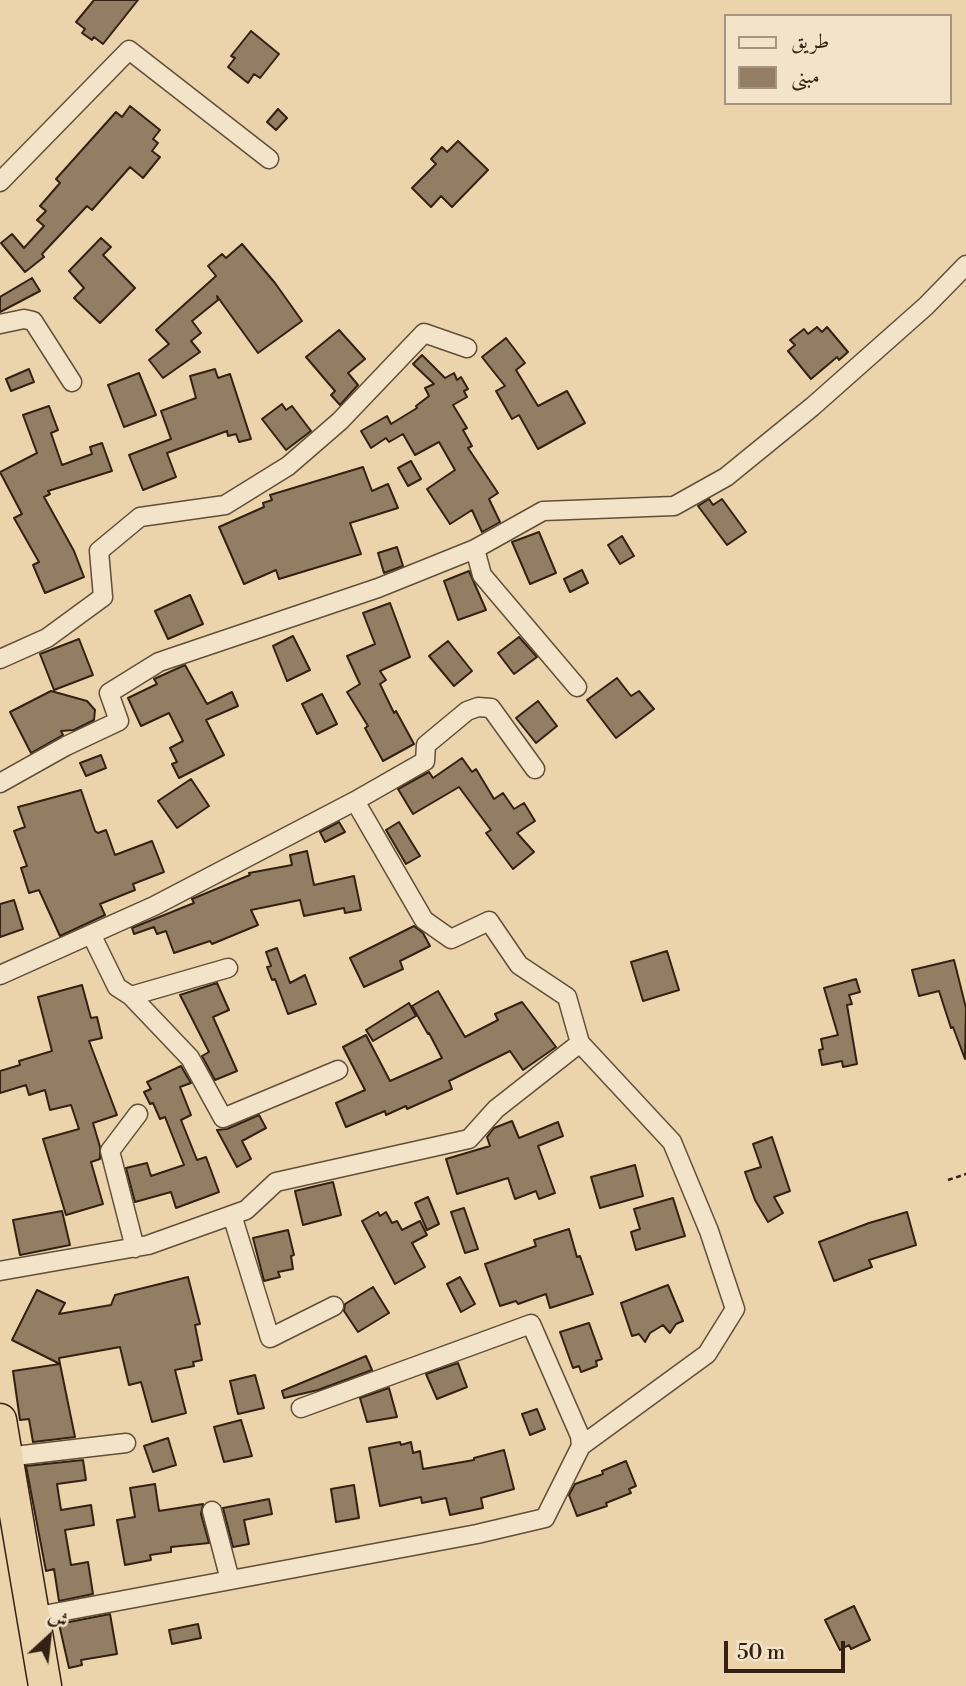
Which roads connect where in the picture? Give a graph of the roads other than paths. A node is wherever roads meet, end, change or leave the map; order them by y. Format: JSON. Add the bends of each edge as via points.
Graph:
{"nodes":[{"id":1,"x":269,"y":159,"type":"dead end"},
{"id":2,"x":0,"y":182,"type":"edge"},
{"id":3,"x":966,"y":265,"type":"edge"},
{"id":4,"x":0,"y":324,"type":"edge"},
{"id":5,"x":467,"y":348,"type":"dead end"},
{"id":6,"x":72,"y":382,"type":"dead end"},
{"id":7,"x":475,"y":549,"type":"junction"},
{"id":8,"x":0,"y":659,"type":"edge"},
{"id":9,"x":577,"y":687,"type":"dead end"},
{"id":10,"x":535,"y":769,"type":"dead end"},
{"id":11,"x":0,"y":783,"type":"edge"},
{"id":12,"x":355,"y":802,"type":"junction"},
{"id":13,"x":91,"y":934,"type":"junction"},
{"id":14,"x":228,"y":968,"type":"dead end"},
{"id":15,"x":0,"y":975,"type":"edge"},
{"id":16,"x":131,"y":996,"type":"junction"},
{"id":17,"x":580,"y":1043,"type":"junction"},
{"id":18,"x":338,"y":1070,"type":"dead end"},
{"id":19,"x":138,"y":1114,"type":"dead end"},
{"id":20,"x":232,"y":1215,"type":"junction"},
{"id":21,"x":135,"y":1248,"type":"junction"},
{"id":22,"x":0,"y":1271,"type":"edge"},
{"id":23,"x":334,"y":1306,"type":"dead end"},
{"id":24,"x":301,"y":1408,"type":"dead end"},
{"id":25,"x":0,"y":1420,"type":"edge"},
{"id":26,"x":127,"y":1443,"type":"dead end"},
{"id":27,"x":581,"y":1446,"type":"junction"},
{"id":28,"x":6,"y":1457,"type":"junction"},
{"id":29,"x":212,"y":1511,"type":"dead end"},
{"id":30,"x":230,"y":1580,"type":"junction"},
{"id":31,"x":33,"y":1616,"type":"junction"},
{"id":32,"x":45,"y":1686,"type":"edge"}],
"edges":[{"from":1,"to":2,"type":"street","via":[[129,50]]},
{"from":3,"to":7,"type":"street","via":[[812,407],[726,477],[674,506],[544,511]]},
{"from":4,"to":6,"type":"street","via":[[24,318],[33,321]]},
{"from":5,"to":8,"type":"street","via":[[424,333],[340,421],[288,466],[225,505],[140,517],[99,551],[103,597],[47,638]]},
{"from":7,"to":9,"type":"street","via":[[482,575]]},
{"from":7,"to":11,"type":"street","via":[[378,588],[159,662],[109,693],[119,722]]},
{"from":10,"to":12,"type":"street","via":[[491,708],[478,707],[426,745],[425,761]]},
{"from":12,"to":13,"type":"street"},
{"from":12,"to":17,"type":"street","via":[[424,920],[451,939],[489,921],[519,965],[567,997]]},
{"from":13,"to":15,"type":"street"},
{"from":13,"to":16,"type":"street","via":[[117,987]]},
{"from":14,"to":16,"type":"street"},
{"from":16,"to":18,"type":"street","via":[[191,1058],[223,1118]]},
{"from":17,"to":20,"type":"street","via":[[496,1109],[469,1139],[276,1182],[246,1210]]},
{"from":17,"to":27,"type":"street","via":[[672,1142],[735,1309],[707,1354]]},
{"from":19,"to":21,"type":"street","via":[[110,1151]]},
{"from":20,"to":21,"type":"street"},
{"from":20,"to":23,"type":"street","via":[[270,1338]]},
{"from":21,"to":22,"type":"street"},
{"from":24,"to":27,"type":"street","via":[[531,1324]]},
{"from":25,"to":28,"type":"highway"},
{"from":26,"to":28,"type":"street"},
{"from":27,"to":30,"type":"street","via":[[545,1518]]},
{"from":28,"to":31,"type":"highway"},
{"from":29,"to":30,"type":"street"},
{"from":30,"to":31,"type":"street"},
{"from":31,"to":32,"type":"highway"}]}
